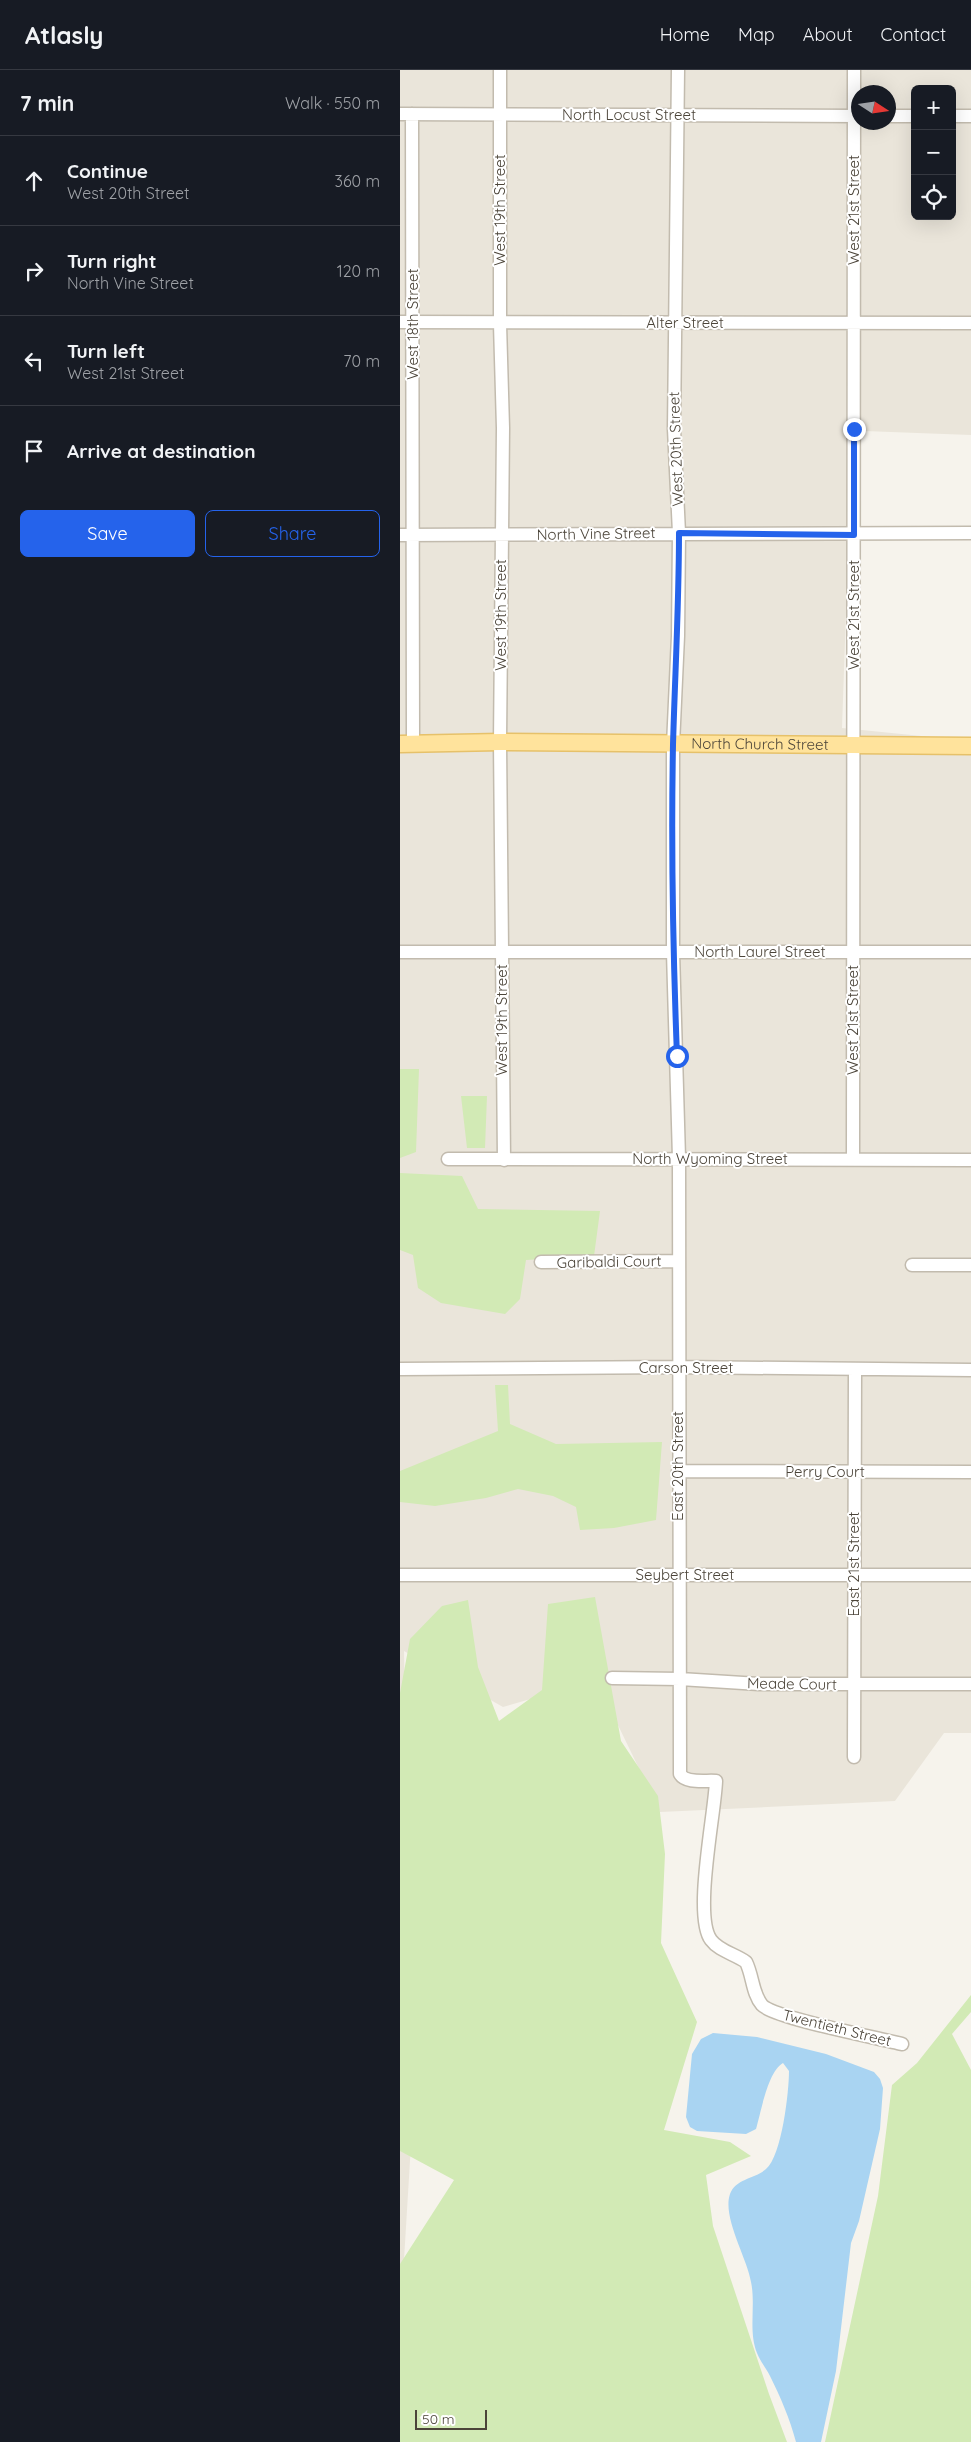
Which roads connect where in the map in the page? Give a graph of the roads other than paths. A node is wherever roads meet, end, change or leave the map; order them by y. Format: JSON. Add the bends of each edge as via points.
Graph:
{"nodes":[{"id":1,"x":500,"y":70,"type":"edge"},
{"id":2,"x":678,"y":70,"type":"edge"},
{"id":3,"x":854,"y":70,"type":"edge"},
{"id":4,"x":855,"y":85,"type":"edge"},
{"id":5,"x":406,"y":114,"type":"edge"},
{"id":6,"x":500,"y":115,"type":"junction"},
{"id":7,"x":678,"y":115,"type":"junction"},
{"id":8,"x":851,"y":116,"type":"edge"},
{"id":9,"x":896,"y":116,"type":"edge"},
{"id":10,"x":911,"y":116,"type":"edge"},
{"id":11,"x":956,"y":116,"type":"edge"},
{"id":12,"x":971,"y":116,"type":"edge"},
{"id":13,"x":856,"y":130,"type":"edge"},
{"id":14,"x":400,"y":322,"type":"edge"},
{"id":15,"x":413,"y":322,"type":"junction"},
{"id":16,"x":674,"y":322,"type":"junction"},
{"id":17,"x":855,"y":322,"type":"junction"},
{"id":18,"x":971,"y":322,"type":"edge"},
{"id":19,"x":500,"y":324,"type":"junction"},
{"id":20,"x":679,"y":533,"type":"junction"},
{"id":21,"x":971,"y":533,"type":"edge"},
{"id":22,"x":406,"y":535,"type":"edge"},
{"id":23,"x":500,"y":535,"type":"junction"},
{"id":24,"x":854,"y":535,"type":"junction"},
{"id":25,"x":500,"y":742,"type":"junction"},
{"id":26,"x":406,"y":744,"type":"edge"},
{"id":27,"x":673,"y":745,"type":"junction"},
{"id":28,"x":854,"y":745,"type":"junction"},
{"id":29,"x":971,"y":746,"type":"edge"},
{"id":30,"x":400,"y":952,"type":"edge"},
{"id":31,"x":501,"y":952,"type":"junction"},
{"id":32,"x":673,"y":952,"type":"junction"},
{"id":33,"x":854,"y":952,"type":"junction"},
{"id":34,"x":971,"y":952,"type":"edge"},
{"id":35,"x":679,"y":1158,"type":"junction"},
{"id":36,"x":448,"y":1160,"type":"dead end"},
{"id":37,"x":504,"y":1160,"type":"junction"},
{"id":38,"x":853,"y":1160,"type":"junction"},
{"id":39,"x":971,"y":1160,"type":"edge"},
{"id":40,"x":678,"y":1261,"type":"junction"},
{"id":41,"x":541,"y":1262,"type":"dead end"},
{"id":42,"x":912,"y":1265,"type":"dead end"},
{"id":43,"x":971,"y":1266,"type":"edge"},
{"id":44,"x":678,"y":1367,"type":"junction"},
{"id":45,"x":400,"y":1369,"type":"edge"},
{"id":46,"x":855,"y":1370,"type":"junction"},
{"id":47,"x":971,"y":1370,"type":"edge"},
{"id":48,"x":678,"y":1471,"type":"junction"},
{"id":49,"x":854,"y":1472,"type":"junction"},
{"id":50,"x":971,"y":1472,"type":"edge"},
{"id":51,"x":400,"y":1575,"type":"edge"},
{"id":52,"x":678,"y":1575,"type":"junction"},
{"id":53,"x":854,"y":1575,"type":"junction"},
{"id":54,"x":971,"y":1575,"type":"edge"},
{"id":55,"x":612,"y":1678,"type":"dead end"},
{"id":56,"x":680,"y":1679,"type":"junction"},
{"id":57,"x":854,"y":1684,"type":"junction"},
{"id":58,"x":971,"y":1684,"type":"edge"},
{"id":59,"x":854,"y":1757,"type":"dead end"},
{"id":60,"x":680,"y":1774,"type":"joint"},
{"id":61,"x":902,"y":2044,"type":"dead end"}],
"edges":[{"from":1,"to":6,"type":"street","name":"West 19th Street"},
{"from":2,"to":7,"type":"street","name":"West 20th Street"},
{"from":3,"to":4,"type":"street","name":"West 21st Street"},
{"from":5,"to":6,"type":"street","name":"North Locust Street"},
{"from":5,"to":15,"type":"street","name":"West 18th Street"},
{"from":6,"to":7,"type":"street","name":"North Locust Street"},
{"from":6,"to":19,"type":"street","name":"West 19th Street"},
{"from":7,"to":8,"type":"street","name":"North Locust Street"},
{"from":7,"to":16,"type":"street","name":"West 20th Street"},
{"from":9,"to":10,"type":"street"},
{"from":11,"to":12,"type":"street"},
{"from":13,"to":17,"type":"street","name":"West 21st Street"},
{"from":14,"to":15,"type":"street","name":"Alter Street"},
{"from":15,"to":19,"type":"street","name":"Alter Street"},
{"from":15,"to":22,"type":"street","name":"West 18th Street"},
{"from":16,"to":17,"type":"street","name":"Alter Street"},
{"from":16,"to":19,"type":"street","name":"Alter Street"},
{"from":16,"to":20,"type":"street","name":"West 20th Street","via":[[674,429]]},
{"from":17,"to":18,"type":"street","name":"Alter Street"},
{"from":17,"to":24,"type":"street","name":"West 21st Street"},
{"from":19,"to":23,"type":"street","name":"West 19th Street","via":[[503,428]]},
{"from":20,"to":23,"type":"street","name":"North Vine Street"},
{"from":20,"to":24,"type":"street","name":"North Vine Street"},
{"from":20,"to":27,"type":"street","name":"West 20th Street"},
{"from":21,"to":24,"type":"street","name":"North Vine Street"},
{"from":22,"to":23,"type":"street","name":"North Vine Street"},
{"from":22,"to":26,"type":"street","name":"West 18th Street"},
{"from":23,"to":25,"type":"street","name":"West 19th Street"},
{"from":24,"to":28,"type":"street","name":"West 21st Street"},
{"from":25,"to":26,"type":"main road","name":"North Church Street"},
{"from":25,"to":27,"type":"main road","name":"North Church Street"},
{"from":25,"to":31,"type":"street","name":"West 19th Street"},
{"from":27,"to":28,"type":"main road","name":"North Church Street"},
{"from":27,"to":32,"type":"street","name":"West 20th Street"},
{"from":28,"to":29,"type":"main road","name":"North Church Street"},
{"from":28,"to":33,"type":"street","name":"West 21st Street"},
{"from":30,"to":31,"type":"street","name":"North Laurel Street"},
{"from":31,"to":32,"type":"street","name":"North Laurel Street"},
{"from":31,"to":37,"type":"street","name":"West 19th Street"},
{"from":32,"to":33,"type":"street","name":"North Laurel Street"},
{"from":32,"to":35,"type":"street","name":"West 20th Street"},
{"from":33,"to":34,"type":"street","name":"North Laurel Street"},
{"from":33,"to":38,"type":"street","name":"West 21st Street"},
{"from":35,"to":37,"type":"street","name":"North Wyoming Street"},
{"from":35,"to":38,"type":"street","name":"North Wyoming Street"},
{"from":35,"to":40,"type":"street","name":"East 20th Street"},
{"from":36,"to":37,"type":"street","name":"North Wyoming Street"},
{"from":38,"to":39,"type":"street","name":"North Wyoming Street"},
{"from":40,"to":41,"type":"street","name":"Garibaldi Court"},
{"from":40,"to":44,"type":"street","name":"East 20th Street"},
{"from":42,"to":43,"type":"street"},
{"from":44,"to":45,"type":"street","name":"Carson Street"},
{"from":44,"to":46,"type":"street","name":"Carson Street"},
{"from":44,"to":48,"type":"street","name":"East 20th Street"},
{"from":46,"to":47,"type":"street","name":"Carson Street"},
{"from":46,"to":49,"type":"street","name":"East 21st Street"},
{"from":48,"to":49,"type":"street","name":"Perry Court"},
{"from":48,"to":52,"type":"street","name":"East 20th Street"},
{"from":49,"to":50,"type":"street","name":"Perry Court"},
{"from":49,"to":53,"type":"street","name":"East 21st Street"},
{"from":51,"to":52,"type":"street","name":"Seybert Street"},
{"from":52,"to":53,"type":"street","name":"Seybert Street"},
{"from":52,"to":56,"type":"street","name":"East 20th Street"},
{"from":53,"to":54,"type":"street","name":"Seybert Street"},
{"from":53,"to":57,"type":"street","name":"East 21st Street"},
{"from":55,"to":56,"type":"street","name":"Meade Court"},
{"from":56,"to":57,"type":"street","name":"Meade Court","via":[[759,1684]]},
{"from":56,"to":60,"type":"street","name":"East 20th Street"},
{"from":57,"to":58,"type":"street","name":"Meade Court"},
{"from":57,"to":59,"type":"street","name":"East 21st Street"},
{"from":60,"to":61,"type":"street","name":"Twentieth Street","via":[[688,1780],[716,1781],[706,1864],[705,1925],[718,1947],[746,1962],[763,2006],[783,2016]]}]}
